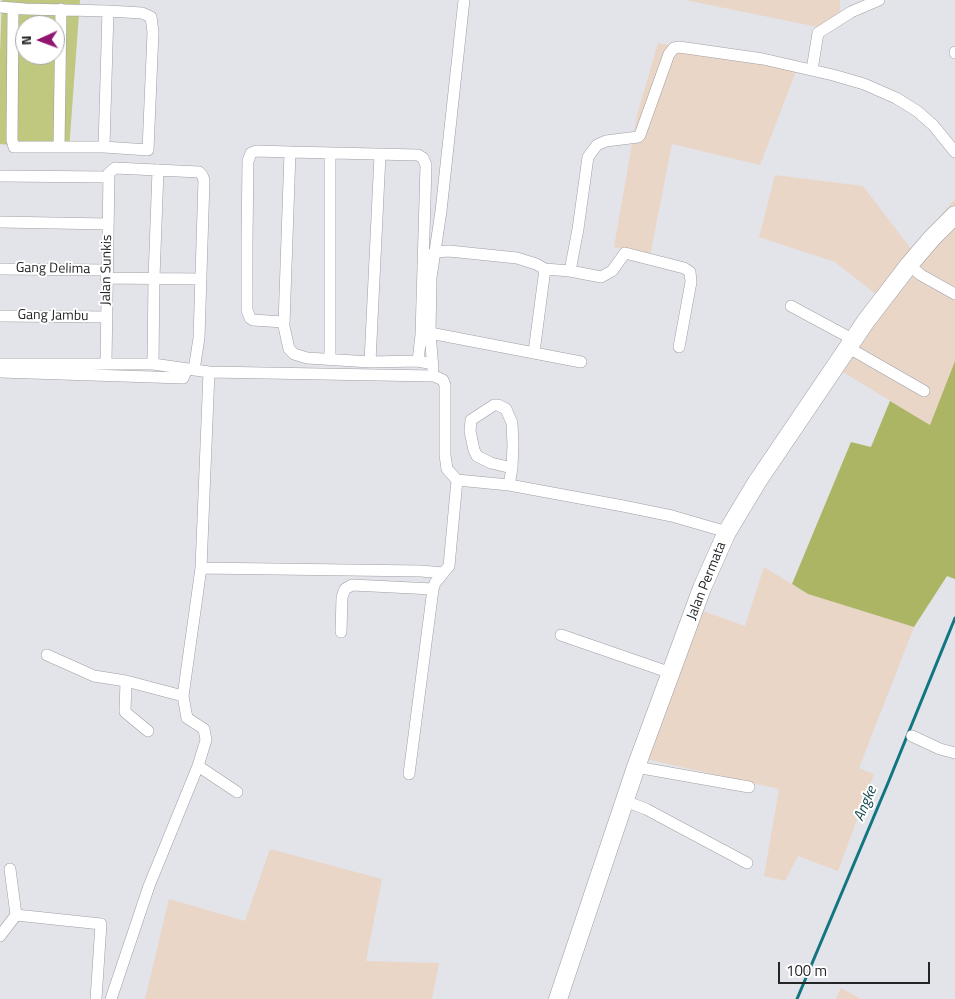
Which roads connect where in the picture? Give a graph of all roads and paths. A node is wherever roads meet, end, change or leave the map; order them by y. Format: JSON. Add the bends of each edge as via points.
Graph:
{"nodes":[{"id":1,"x":0,"y":0,"type":"edge"},
{"id":2,"x":464,"y":0,"type":"edge"},
{"id":3,"x":879,"y":0,"type":"edge"},
{"id":4,"x":0,"y":7,"type":"edge"},
{"id":5,"x":13,"y":9,"type":"junction"},
{"id":6,"x":61,"y":9,"type":"junction"},
{"id":7,"x":108,"y":11,"type":"junction"},
{"id":8,"x":812,"y":70,"type":"junction"},
{"id":9,"x":59,"y":147,"type":"junction"},
{"id":10,"x":104,"y":147,"type":"junction"},
{"id":11,"x":290,"y":152,"type":"junction"},
{"id":12,"x":955,"y":152,"type":"edge"},
{"id":13,"x":330,"y":153,"type":"junction"},
{"id":14,"x":380,"y":154,"type":"junction"},
{"id":15,"x":158,"y":170,"type":"junction"},
{"id":16,"x":0,"y":176,"type":"edge"},
{"id":17,"x":108,"y":176,"type":"junction"},
{"id":18,"x":955,"y":215,"type":"edge"},
{"id":19,"x":0,"y":222,"type":"edge"},
{"id":20,"x":108,"y":224,"type":"junction"},
{"id":21,"x":434,"y":252,"type":"junction"},
{"id":22,"x":909,"y":266,"type":"junction"},
{"id":23,"x":0,"y":269,"type":"edge"},
{"id":24,"x":544,"y":269,"type":"junction"},
{"id":25,"x":570,"y":271,"type":"junction"},
{"id":26,"x":106,"y":274,"type":"junction"},
{"id":27,"x":154,"y":278,"type":"junction"},
{"id":28,"x":201,"y":279,"type":"junction"},
{"id":29,"x":955,"y":294,"type":"edge"},
{"id":30,"x":791,"y":306,"type":"dead end"},
{"id":31,"x":0,"y":316,"type":"edge"},
{"id":32,"x":106,"y":317,"type":"junction"},
{"id":33,"x":284,"y":324,"type":"junction"},
{"id":34,"x":430,"y":333,"type":"junction"},
{"id":35,"x":851,"y":344,"type":"junction"},
{"id":36,"x":680,"y":347,"type":"dead end"},
{"id":37,"x":534,"y":352,"type":"junction"},
{"id":38,"x":330,"y":358,"type":"junction"},
{"id":39,"x":418,"y":361,"type":"junction"},
{"id":40,"x":370,"y":362,"type":"junction"},
{"id":41,"x":581,"y":362,"type":"dead end"},
{"id":42,"x":106,"y":363,"type":"junction"},
{"id":43,"x":0,"y":364,"type":"edge"},
{"id":44,"x":125,"y":364,"type":"junction"},
{"id":45,"x":153,"y":364,"type":"junction"},
{"id":46,"x":191,"y":370,"type":"junction"},
{"id":47,"x":433,"y":370,"type":"junction"},
{"id":48,"x":0,"y":372,"type":"edge"},
{"id":49,"x":209,"y":372,"type":"junction"},
{"id":50,"x":126,"y":376,"type":"junction"},
{"id":51,"x":924,"y":391,"type":"dead end"},
{"id":52,"x":512,"y":468,"type":"junction"},
{"id":53,"x":457,"y":480,"type":"junction"},
{"id":54,"x":509,"y":485,"type":"junction"},
{"id":55,"x":726,"y":532,"type":"junction"},
{"id":56,"x":201,"y":568,"type":"junction"},
{"id":57,"x":443,"y":573,"type":"junction"},
{"id":58,"x":433,"y":589,"type":"junction"},
{"id":59,"x":341,"y":632,"type":"dead end"},
{"id":60,"x":561,"y":635,"type":"dead end"},
{"id":61,"x":47,"y":655,"type":"dead end"},
{"id":62,"x":671,"y":673,"type":"junction"},
{"id":63,"x":126,"y":681,"type":"junction"},
{"id":64,"x":183,"y":696,"type":"junction"},
{"id":65,"x":148,"y":732,"type":"dead end"},
{"id":66,"x":912,"y":736,"type":"dead end"},
{"id":67,"x":955,"y":753,"type":"edge"},
{"id":68,"x":198,"y":766,"type":"junction"},
{"id":69,"x":636,"y":767,"type":"junction"},
{"id":70,"x":409,"y":774,"type":"dead end"},
{"id":71,"x":749,"y":788,"type":"dead end"},
{"id":72,"x":237,"y":792,"type":"dead end"},
{"id":73,"x":625,"y":801,"type":"junction"},
{"id":74,"x":747,"y":863,"type":"dead end"},
{"id":75,"x":10,"y":869,"type":"dead end"},
{"id":76,"x":16,"y":915,"type":"junction"},
{"id":77,"x":0,"y":936,"type":"edge"},
{"id":78,"x":96,"y":999,"type":"edge"},
{"id":79,"x":111,"y":999,"type":"edge"},
{"id":80,"x":558,"y":999,"type":"edge"}],
"edges":[{"from":1,"to":4,"type":"street"},
{"from":2,"to":21,"type":"street"},
{"from":3,"to":8,"type":"street","via":[[851,12],[818,34]]},
{"from":4,"to":5,"type":"street"},
{"from":5,"to":6,"type":"street"},
{"from":5,"to":9,"type":"street","via":[[13,146]]},
{"from":6,"to":7,"type":"street"},
{"from":6,"to":9,"type":"street"},
{"from":7,"to":10,"type":"street"},
{"from":7,"to":10,"type":"street","via":[[147,14],[153,20],[153,32],[148,150]]},
{"from":8,"to":12,"type":"street","via":[[864,84],[896,98],[934,124]]},
{"from":8,"to":25,"type":"street","via":[[679,47],[671,50],[640,135],[606,141],[597,145],[588,157]]},
{"from":9,"to":10,"type":"street"},
{"from":11,"to":13,"type":"street"},
{"from":11,"to":33,"type":"street"},
{"from":11,"to":33,"type":"street","via":[[256,151],[248,161],[248,315],[253,320],[278,320]]},
{"from":13,"to":14,"type":"street"},
{"from":13,"to":38,"type":"street"},
{"from":14,"to":39,"type":"street","via":[[418,155],[426,161]]},
{"from":14,"to":40,"type":"street"},
{"from":15,"to":17,"type":"street","via":[[115,168]]},
{"from":15,"to":27,"type":"street"},
{"from":15,"to":28,"type":"street","via":[[199,172],[204,180]]},
{"from":16,"to":17,"type":"street"},
{"from":17,"to":20,"type":"street","name":"Jalan Sunkis"},
{"from":18,"to":22,"type":"main road","name":"Jalan Permata"},
{"from":19,"to":20,"type":"street"},
{"from":20,"to":26,"type":"street","name":"Jalan Sunkis"},
{"from":21,"to":24,"type":"street","via":[[517,258]]},
{"from":21,"to":34,"type":"street"},
{"from":22,"to":29,"type":"street"},
{"from":22,"to":35,"type":"main road","name":"Jalan Permata"},
{"from":23,"to":26,"type":"street","name":"Gang Delima"},
{"from":24,"to":25,"type":"street"},
{"from":24,"to":37,"type":"street"},
{"from":25,"to":36,"type":"street","via":[[606,276],[625,253],[690,272]]},
{"from":26,"to":27,"type":"street","name":"Gang Delima"},
{"from":26,"to":32,"type":"street","name":"Jalan Sunkis"},
{"from":27,"to":28,"type":"street","name":"Gang Delima"},
{"from":27,"to":45,"type":"street"},
{"from":28,"to":46,"type":"street","via":[[199,338]]},
{"from":30,"to":35,"type":"street"},
{"from":31,"to":32,"type":"street","name":"Gang Jambu"},
{"from":32,"to":42,"type":"street","name":"Jalan Sunkis"},
{"from":33,"to":38,"type":"street","via":[[286,342],[294,354],[307,358]]},
{"from":34,"to":37,"type":"street"},
{"from":34,"to":47,"type":"street"},
{"from":35,"to":51,"type":"street"},
{"from":35,"to":55,"type":"main road","name":"Jalan Permata"},
{"from":37,"to":41,"type":"street"},
{"from":38,"to":40,"type":"street"},
{"from":39,"to":40,"type":"street"},
{"from":39,"to":47,"type":"street"},
{"from":42,"to":43,"type":"street"},
{"from":42,"to":44,"type":"street"},
{"from":44,"to":45,"type":"street"},
{"from":44,"to":50,"type":"street"},
{"from":45,"to":46,"type":"street"},
{"from":46,"to":49,"type":"street"},
{"from":46,"to":50,"type":"street","via":[[183,378]]},
{"from":47,"to":49,"type":"street"},
{"from":47,"to":53,"type":"street","via":[[445,385],[445,454],[447,469]]},
{"from":48,"to":50,"type":"street"},
{"from":49,"to":56,"type":"street"},
{"from":52,"to":52,"type":"street","via":[[511,419],[503,406],[494,405],[470,420],[474,450],[477,456],[491,463]]},
{"from":52,"to":54,"type":"street"},
{"from":53,"to":54,"type":"street"},
{"from":53,"to":57,"type":"street","via":[[449,566]]},
{"from":54,"to":55,"type":"street","via":[[672,516]]},
{"from":55,"to":62,"type":"main road","name":"Jalan Permata"},
{"from":56,"to":57,"type":"street"},
{"from":56,"to":64,"type":"street"},
{"from":57,"to":58,"type":"street"},
{"from":58,"to":59,"type":"street","via":[[352,585],[345,589],[342,597]]},
{"from":58,"to":70,"type":"street"},
{"from":60,"to":62,"type":"street"},
{"from":61,"to":63,"type":"street","via":[[94,676]]},
{"from":62,"to":69,"type":"main road","name":"Jalan Permata"},
{"from":63,"to":64,"type":"street"},
{"from":63,"to":65,"type":"street","via":[[125,712]]},
{"from":64,"to":68,"type":"street","via":[[187,718],[206,732]]},
{"from":66,"to":67,"type":"street"},
{"from":68,"to":72,"type":"street"},
{"from":68,"to":79,"type":"street","via":[[149,886]]},
{"from":69,"to":71,"type":"street"},
{"from":69,"to":73,"type":"main road","name":"Jalan Permata"},
{"from":73,"to":74,"type":"street"},
{"from":73,"to":80,"type":"main road","name":"Jalan Permata"},
{"from":75,"to":76,"type":"street"},
{"from":76,"to":77,"type":"street"},
{"from":76,"to":78,"type":"street","via":[[101,924]]}]}
